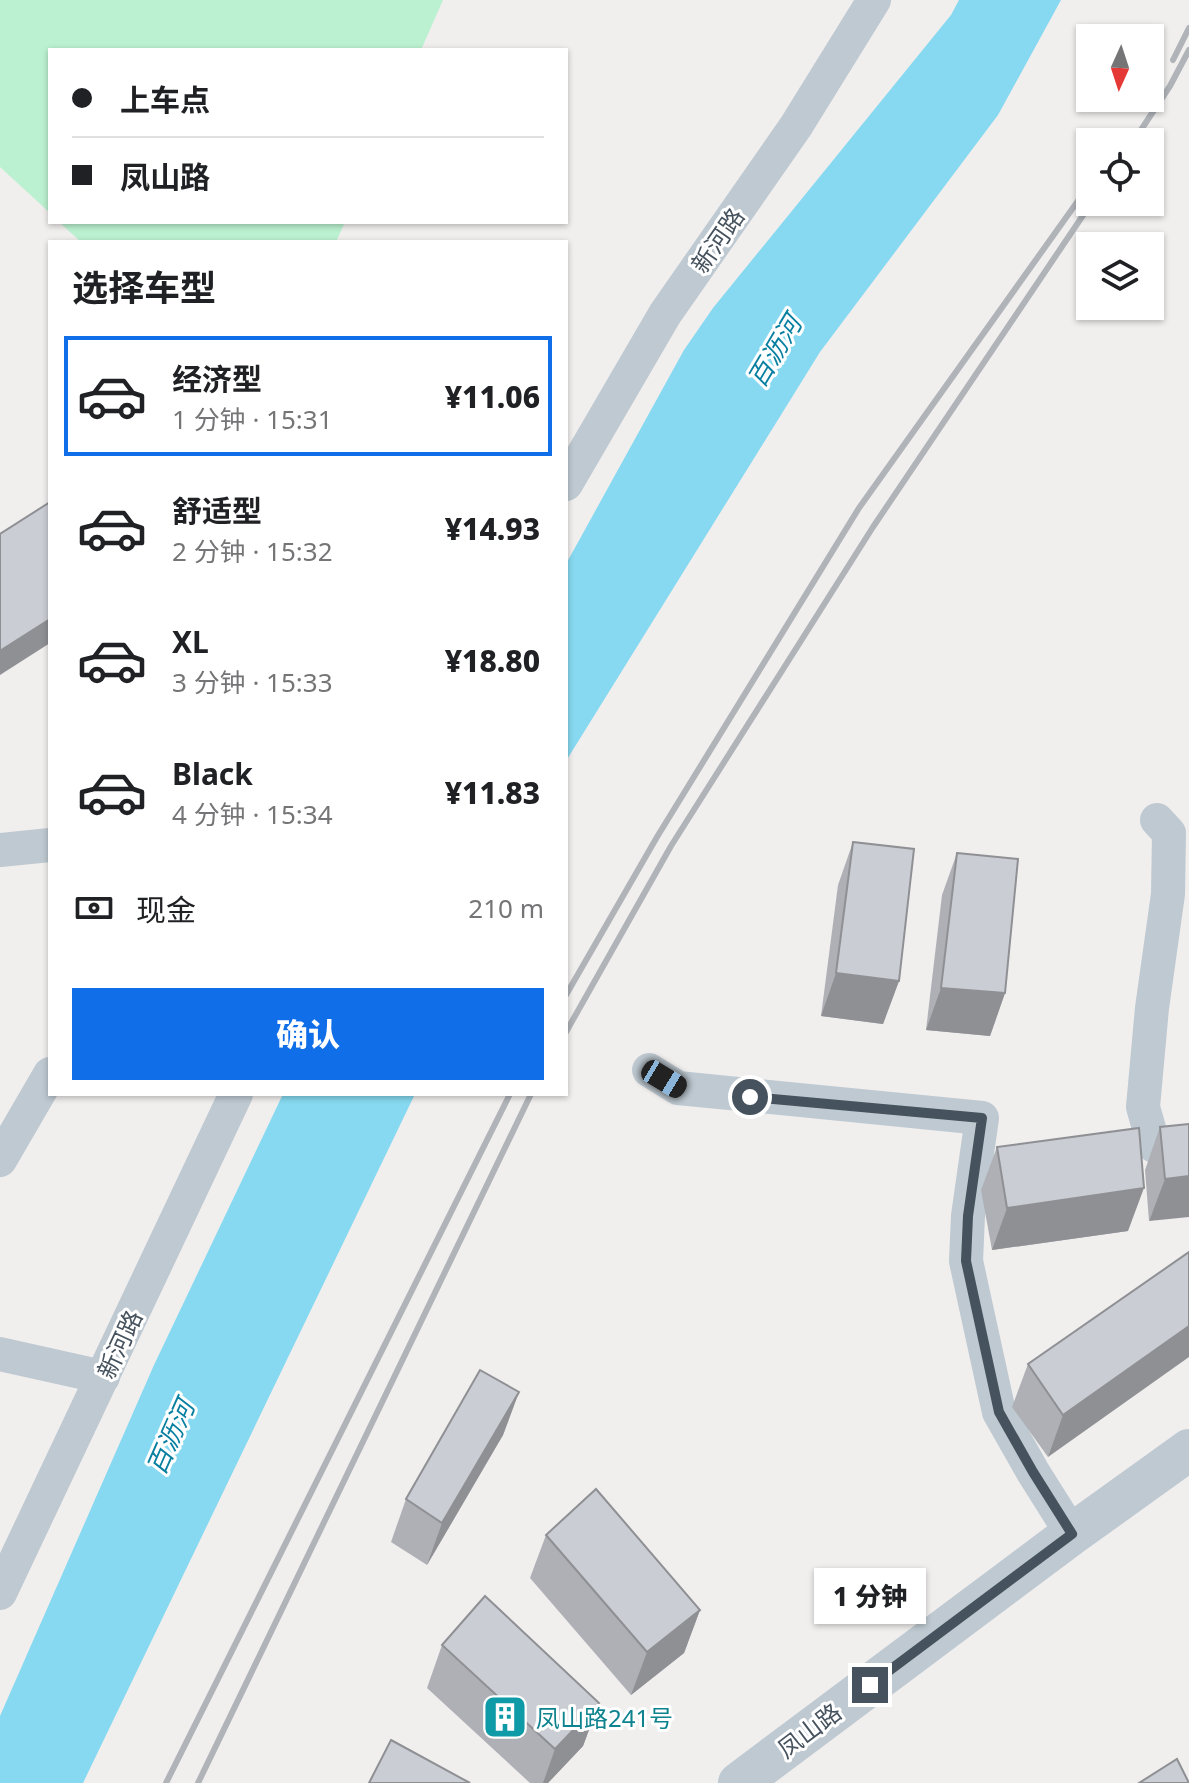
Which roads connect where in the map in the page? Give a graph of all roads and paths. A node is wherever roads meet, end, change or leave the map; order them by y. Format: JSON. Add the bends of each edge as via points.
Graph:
{"nodes":[{"id":1,"x":874,"y":0,"type":"edge"},
{"id":2,"x":568,"y":481,"type":"edge"},
{"id":3,"x":1157,"y":820,"type":"dead end"},
{"id":4,"x":48,"y":845,"type":"edge"},
{"id":5,"x":0,"y":850,"type":"edge"},
{"id":6,"x":649,"y":1070,"type":"dead end"},
{"id":7,"x":48,"y":1077,"type":"edge"},
{"id":8,"x":235,"y":1096,"type":"edge"},
{"id":9,"x":1189,"y":1134,"type":"edge"},
{"id":10,"x":0,"y":1160,"type":"edge"},
{"id":11,"x":0,"y":1354,"type":"edge"},
{"id":12,"x":103,"y":1377,"type":"junction"},
{"id":13,"x":1189,"y":1450,"type":"edge"},
{"id":14,"x":1072,"y":1534,"type":"junction"},
{"id":15,"x":0,"y":1593,"type":"edge"},
{"id":16,"x":739,"y":1783,"type":"edge"}],
"edges":[{"from":1,"to":2,"type":"street","name":"新河路","via":[[796,126],[665,314]]},
{"from":3,"to":9,"type":"street","via":[[1169,833],[1168,894],[1141,1150]]},
{"from":4,"to":5,"type":"street"},
{"from":6,"to":14,"type":"street","via":[[678,1088],[982,1118],[966,1261],[999,1412]]},
{"from":7,"to":10,"type":"street"},
{"from":8,"to":12,"type":"street","name":"新河路"},
{"from":11,"to":12,"type":"street"},
{"from":12,"to":15,"type":"street","name":"新河路"},
{"from":13,"to":14,"type":"street","name":"凤山路"},
{"from":14,"to":16,"type":"street","name":"凤山路"}]}
